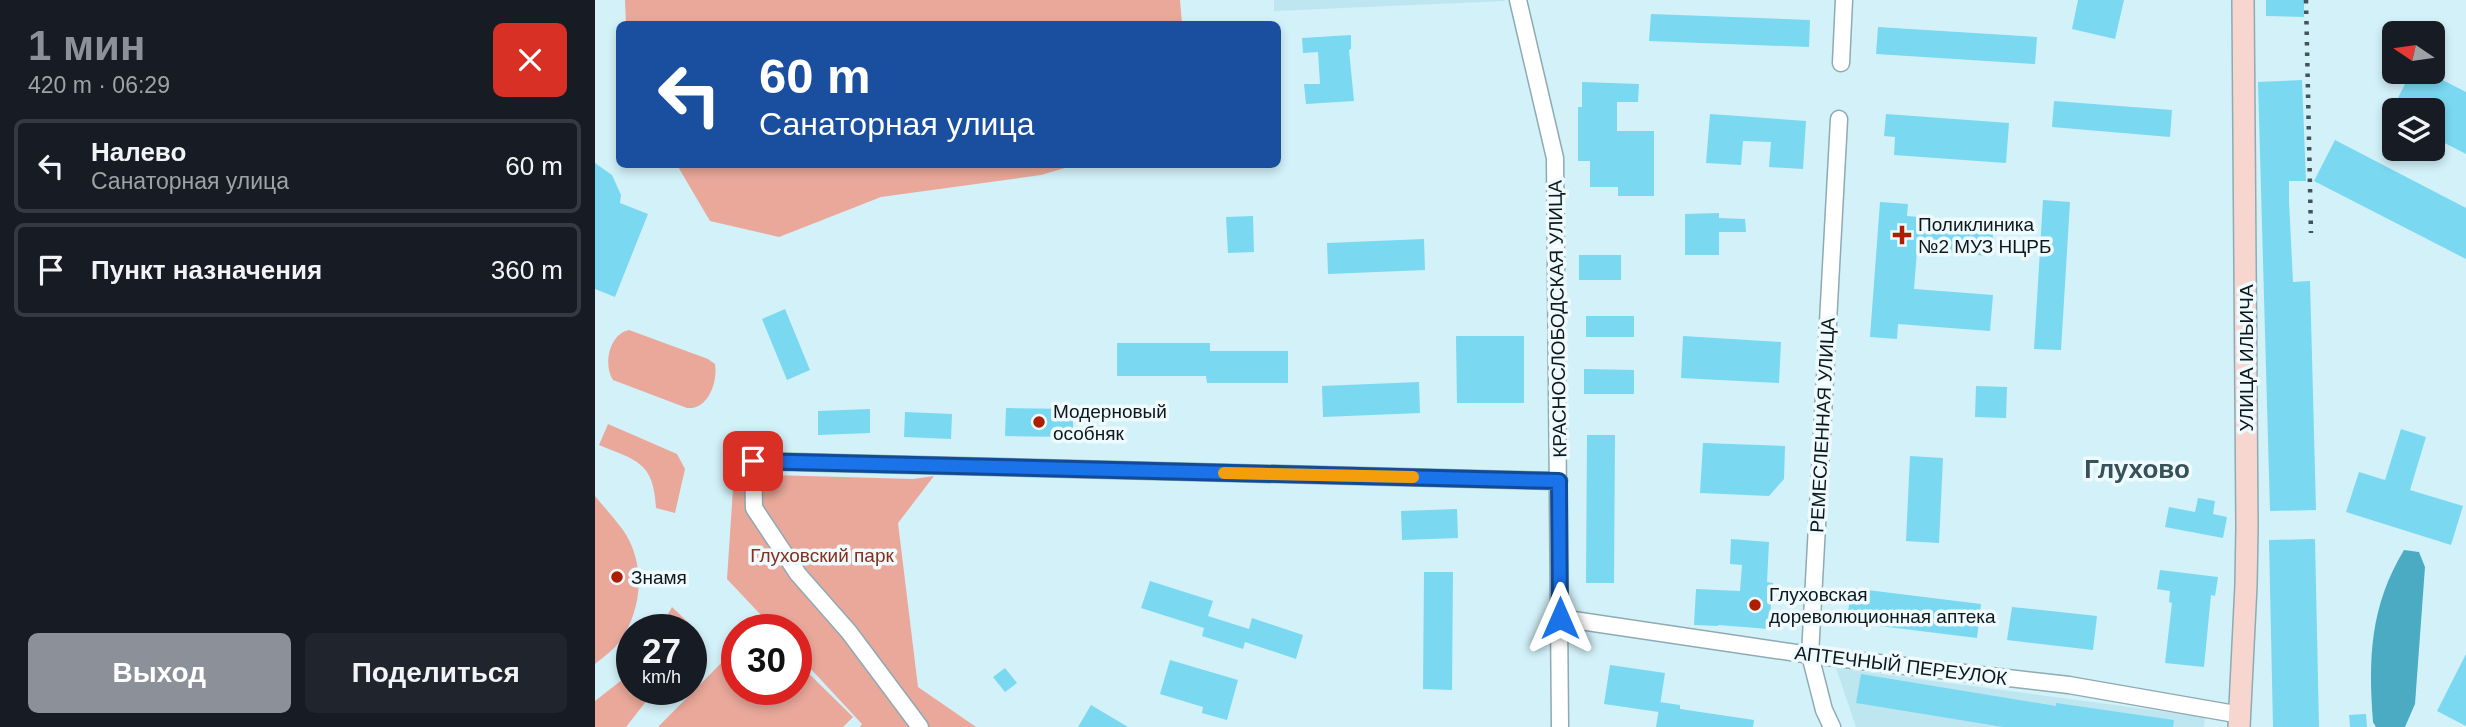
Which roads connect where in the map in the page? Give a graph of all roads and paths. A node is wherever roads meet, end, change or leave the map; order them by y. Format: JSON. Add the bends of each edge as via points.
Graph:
{"nodes":[{"id":1,"x":1518,"y":0,"type":"edge"},
{"id":2,"x":1845,"y":0,"type":"edge"},
{"id":3,"x":2243,"y":0,"type":"edge"},
{"id":4,"x":1841,"y":63,"type":"dead end"},
{"id":5,"x":1839,"y":119,"type":"dead end"},
{"id":6,"x":1559,"y":481,"type":"junction"},
{"id":7,"x":1560,"y":618,"type":"junction"},
{"id":8,"x":1810,"y":655,"type":"junction"},
{"id":9,"x":2242,"y":723,"type":"edge"},
{"id":10,"x":921,"y":727,"type":"edge"},
{"id":11,"x":1560,"y":727,"type":"edge"},
{"id":12,"x":1832,"y":727,"type":"edge"}],
"edges":[{"from":1,"to":6,"type":"street","name":"КРАСНОСЛОБОДСКАЯ УЛИЦА","via":[[1555,158]]},
{"from":2,"to":4,"type":"street"},
{"from":3,"to":9,"type":"main road","name":"УЛИЦА ИЛЬИЧА","via":[[2247,539]]},
{"from":5,"to":8,"type":"street","name":"РЕМЕСЛЕННАЯ УЛИЦА"},
{"from":6,"to":7,"type":"street","name":"КРАСНОСЛОБОДСКАЯ УЛИЦА"},
{"from":6,"to":10,"type":"street","via":[[753,461],[754,508],[798,575],[849,632]]},
{"from":7,"to":8,"type":"street","name":"АПТЕЧНЫЙ ПЕРЕУЛОК"},
{"from":7,"to":11,"type":"street","name":"КРАСНОСЛОБОДСКАЯ УЛИЦА"},
{"from":8,"to":9,"type":"street","name":"АПТЕЧНЫЙ ПЕРЕУЛОК","via":[[2069,685]]},
{"from":8,"to":12,"type":"street","name":"РЕМЕСЛЕННАЯ УЛИЦА"}]}
